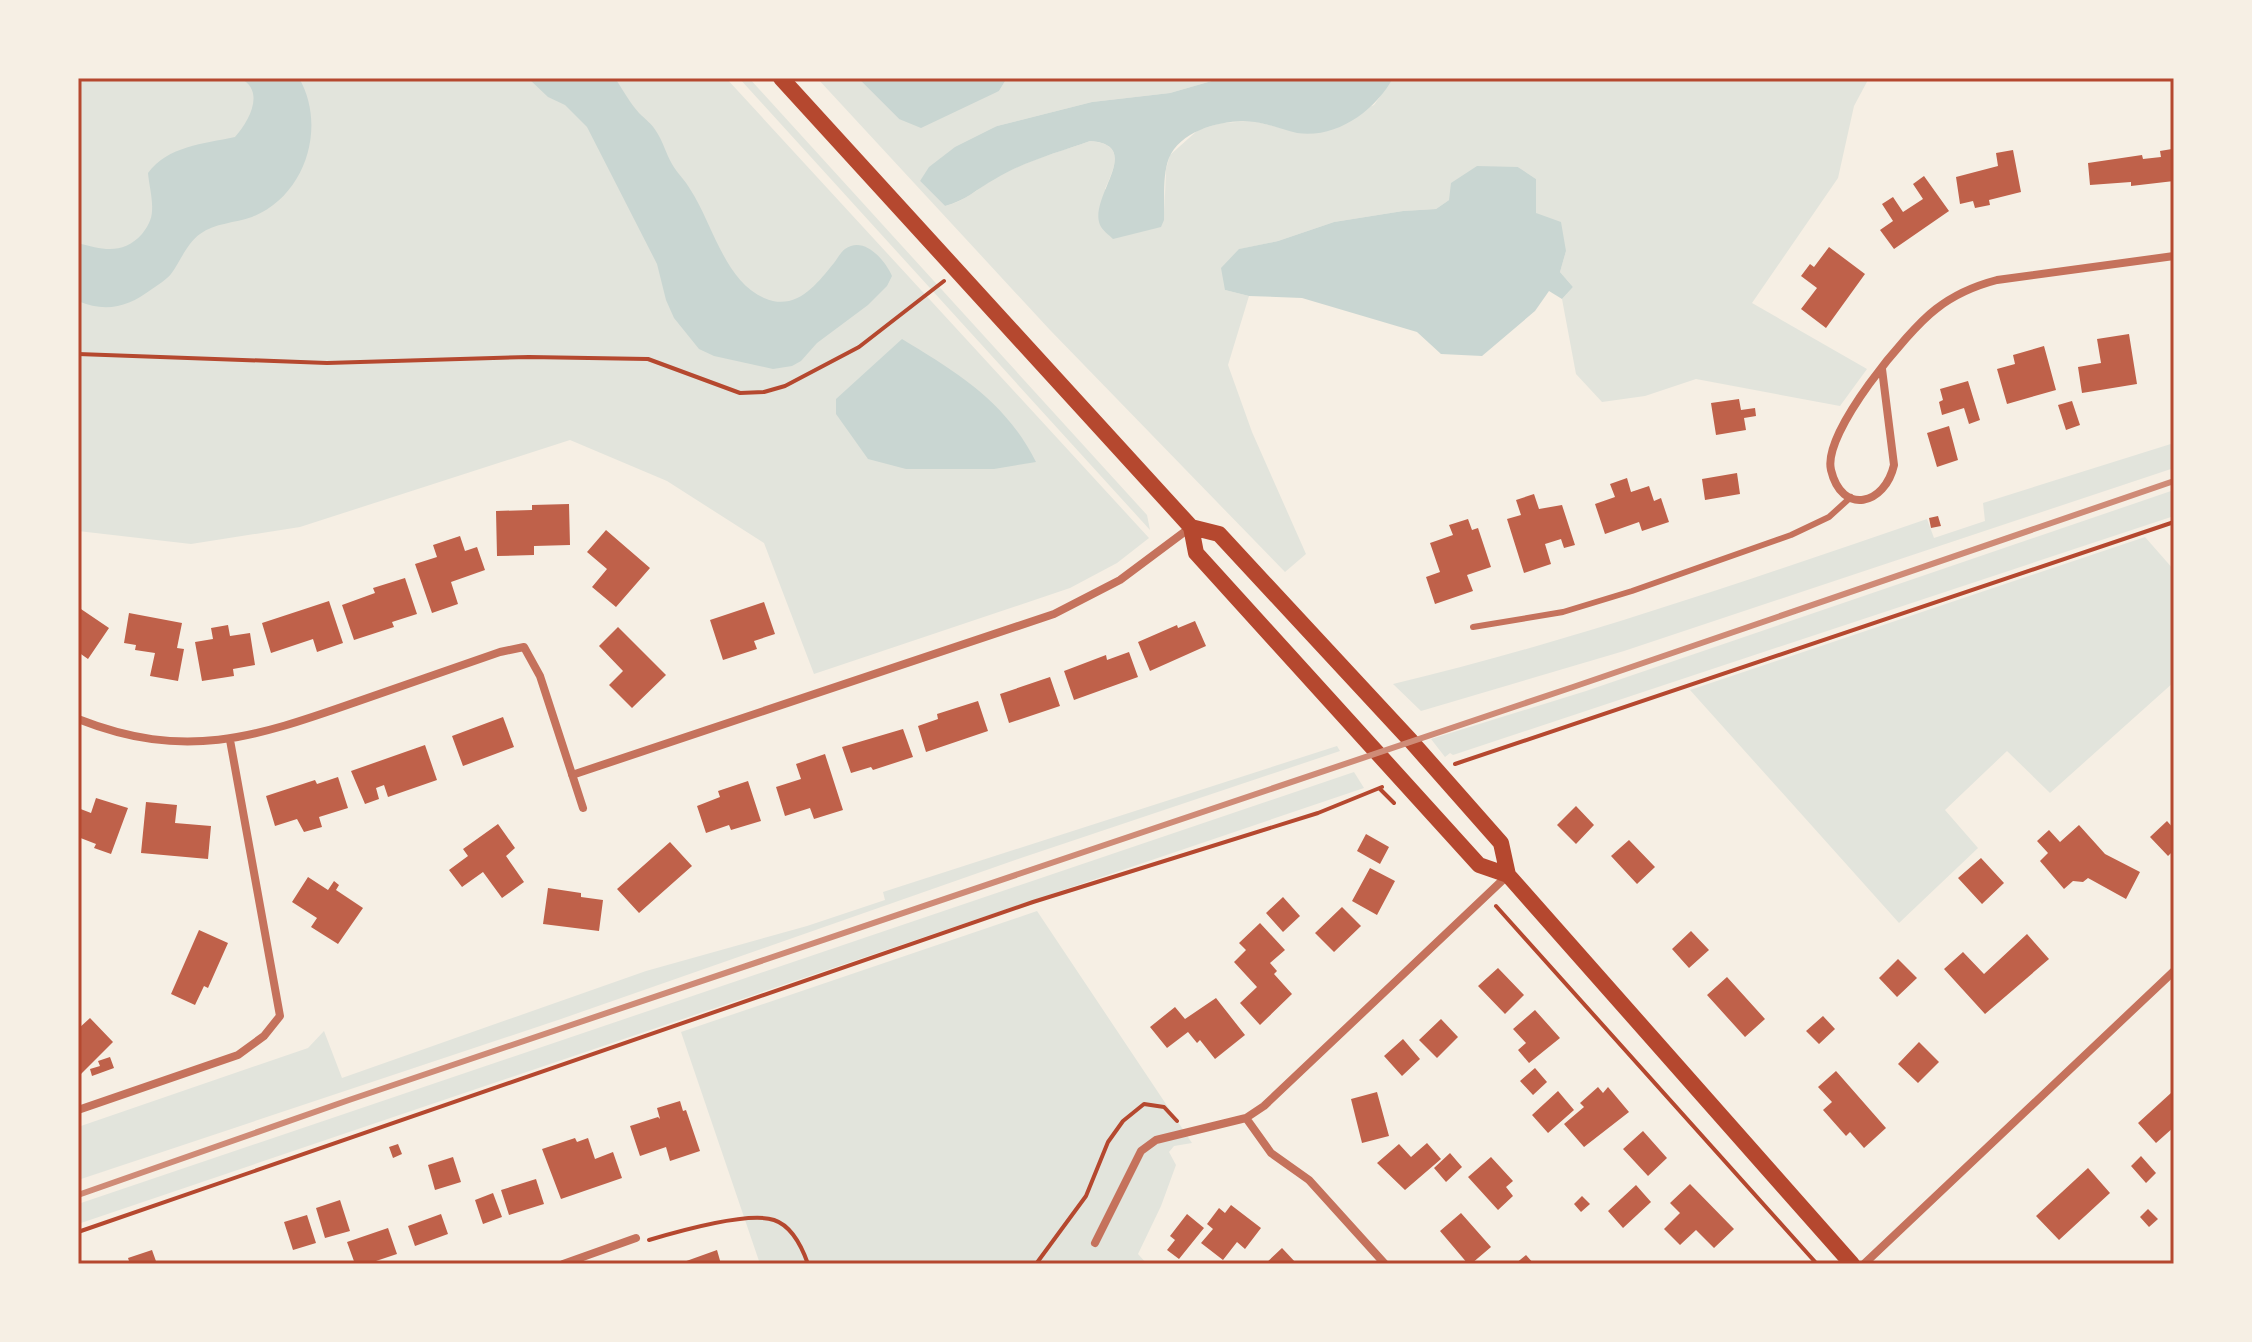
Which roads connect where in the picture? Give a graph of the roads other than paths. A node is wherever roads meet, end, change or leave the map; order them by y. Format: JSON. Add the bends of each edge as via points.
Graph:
{"nodes":[{"id":1,"x":781,"y":78,"type":"edge"},
{"id":2,"x":2174,"y":256,"type":"edge"},
{"id":3,"x":1882,"y":369,"type":"junction"},
{"id":4,"x":1851,"y":497,"type":"junction"},
{"id":5,"x":1191,"y":527,"type":"junction"},
{"id":6,"x":1473,"y":627,"type":"dead end"},
{"id":7,"x":78,"y":719,"type":"edge"},
{"id":8,"x":230,"y":740,"type":"junction"},
{"id":9,"x":572,"y":775,"type":"junction"},
{"id":10,"x":583,"y":808,"type":"dead end"},
{"id":11,"x":1508,"y":875,"type":"junction"},
{"id":12,"x":2174,"y":971,"type":"edge"},
{"id":13,"x":78,"y":1110,"type":"edge"},
{"id":14,"x":1246,"y":1118,"type":"junction"},
{"id":15,"x":636,"y":1238,"type":"road end"},
{"id":16,"x":1095,"y":1243,"type":"dead end"},
{"id":17,"x":576,"y":1262,"type":"edge"},
{"id":18,"x":563,"y":1264,"type":"edge"},
{"id":19,"x":1385,"y":1264,"type":"edge"},
{"id":20,"x":1852,"y":1264,"type":"edge"},
{"id":21,"x":1864,"y":1264,"type":"edge"}],
"edges":[{"from":1,"to":5,"type":"main road"},
{"from":2,"to":3,"type":"street","via":[[1971,286],[1934,310]]},
{"from":3,"to":4,"type":"street","via":[[1848,413],[1831,447],[1830,468]]},
{"from":3,"to":4,"type":"street","via":[[1894,465],[1891,479],[1869,501]]},
{"from":4,"to":6,"type":"lane","via":[[1829,517],[1791,535],[1632,591],[1563,612]]},
{"from":5,"to":9,"type":"street","via":[[1120,580],[1054,614]]},
{"from":5,"to":11,"type":"main road","via":[[1196,553],[1401,780],[1479,865]]},
{"from":5,"to":11,"type":"main road","via":[[1219,534],[1435,768],[1501,843]]},
{"from":7,"to":8,"type":"street","via":[[147,740]]},
{"from":8,"to":9,"type":"street","via":[[275,730],[524,647],[540,676]]},
{"from":8,"to":13,"type":"street","via":[[280,1016],[238,1055]]},
{"from":9,"to":10,"type":"street"},
{"from":11,"to":14,"type":"street"},
{"from":11,"to":20,"type":"main road"},
{"from":12,"to":21,"type":"street"},
{"from":14,"to":16,"type":"street","via":[[1156,1140],[1141,1151]]},
{"from":14,"to":19,"type":"street","via":[[1271,1153],[1309,1180]]},
{"from":15,"to":17,"type":"street"},
{"from":17,"to":18,"type":"street"}]}
